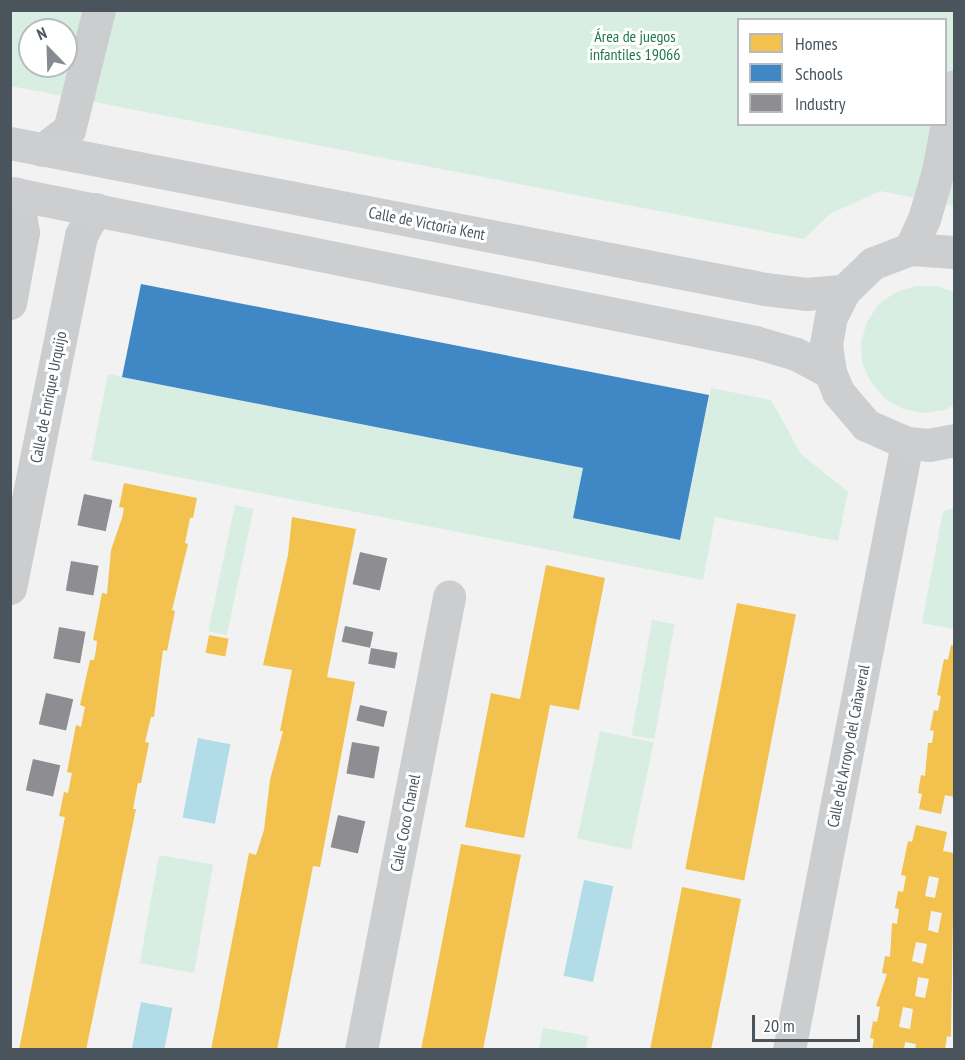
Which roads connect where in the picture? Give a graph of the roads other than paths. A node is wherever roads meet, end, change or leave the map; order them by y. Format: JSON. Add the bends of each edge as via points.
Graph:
{"nodes":[{"id":1,"x":99,"y":10,"type":"edge"},
{"id":2,"x":954,"y":87,"type":"edge"},
{"id":3,"x":947,"y":124,"type":"edge"},
{"id":4,"x":947,"y":126,"type":"edge"},
{"id":5,"x":10,"y":143,"type":"edge"},
{"id":6,"x":42,"y":150,"type":"junction"},
{"id":7,"x":13,"y":193,"type":"edge"},
{"id":8,"x":96,"y":209,"type":"junction"},
{"id":9,"x":910,"y":249,"type":"junction"},
{"id":10,"x":954,"y":252,"type":"edge"},
{"id":11,"x":844,"y":291,"type":"junction"},
{"id":12,"x":10,"y":303,"type":"edge"},
{"id":13,"x":830,"y":372,"type":"junction"},
{"id":14,"x":954,"y":440,"type":"edge"},
{"id":15,"x":907,"y":443,"type":"junction"},
{"id":16,"x":10,"y":588,"type":"edge"},
{"id":17,"x":449,"y":596,"type":"dead end"},
{"id":18,"x":361,"y":1050,"type":"edge"},
{"id":19,"x":789,"y":1050,"type":"edge"}],
"edges":[{"from":1,"to":6,"type":"street","via":[[69,130]]},
{"from":2,"to":3,"type":"main road"},
{"from":4,"to":9,"type":"main road","via":[[924,219]]},
{"from":5,"to":6,"type":"main road","name":"Calle de Victoria Kent"},
{"from":6,"to":11,"type":"main road","name":"Calle de Victoria Kent","via":[[765,289],[806,294]]},
{"from":7,"to":8,"type":"main road"},
{"from":7,"to":12,"type":"street","via":[[23,232]]},
{"from":8,"to":13,"type":"main road","via":[[755,342],[796,354]]},
{"from":8,"to":16,"type":"street","name":"Calle de Enrique Urquijo","via":[[81,235]]},
{"from":9,"to":10,"type":"main road"},
{"from":9,"to":11,"type":"main road","via":[[873,263]]},
{"from":11,"to":13,"type":"main road","via":[[831,316],[826,344]]},
{"from":13,"to":15,"type":"main road","via":[[838,392],[858,418],[886,436]]},
{"from":14,"to":15,"type":"main road","via":[[929,445]]},
{"from":15,"to":19,"type":"street","name":"Calle del Arroyo del Cañaveral"},
{"from":17,"to":18,"type":"street","name":"Calle Coco Chanel"}]}
